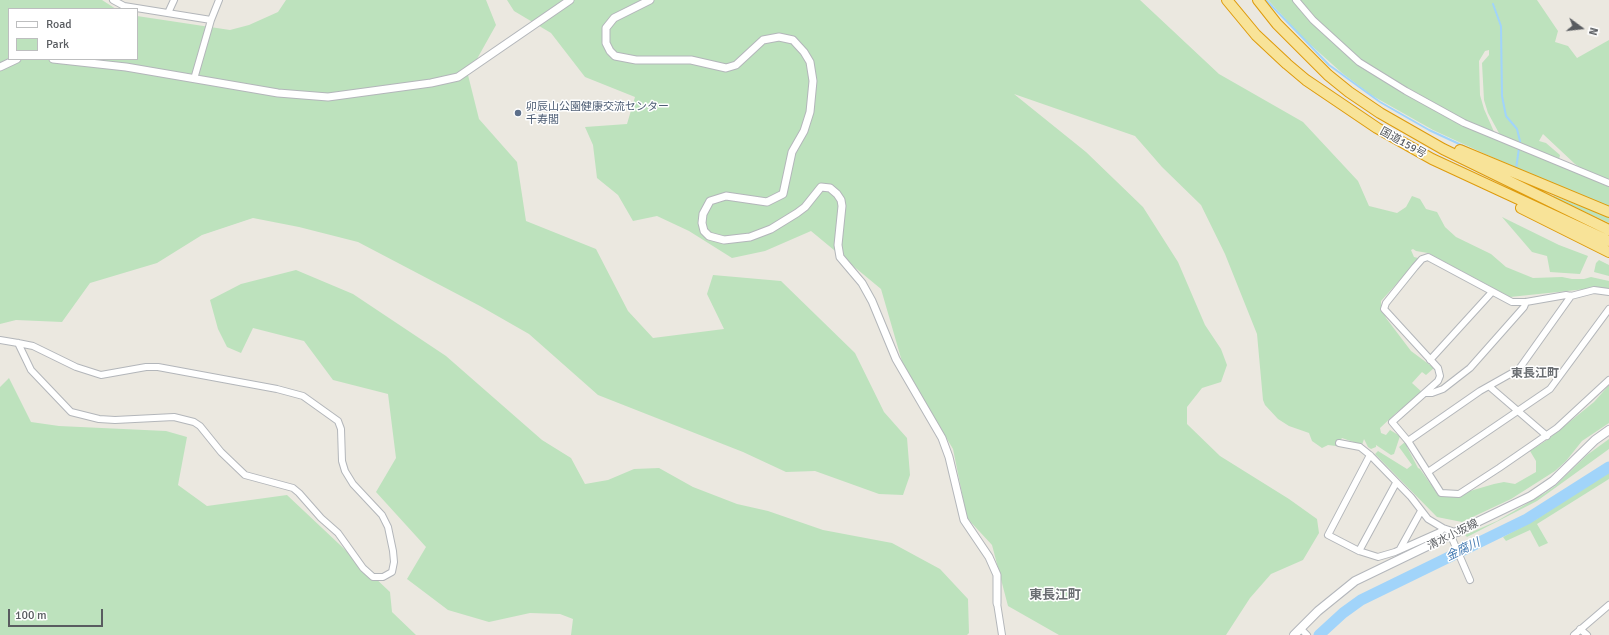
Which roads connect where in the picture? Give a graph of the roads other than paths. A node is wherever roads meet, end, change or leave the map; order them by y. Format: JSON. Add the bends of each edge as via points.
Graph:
{"nodes":[{"id":1,"x":113,"y":0,"type":"edge"},
{"id":2,"x":174,"y":0,"type":"edge"},
{"id":3,"x":219,"y":0,"type":"edge"},
{"id":4,"x":570,"y":0,"type":"edge"},
{"id":5,"x":650,"y":0,"type":"edge"},
{"id":6,"x":1227,"y":0,"type":"edge"},
{"id":7,"x":1258,"y":0,"type":"edge"},
{"id":8,"x":1296,"y":0,"type":"edge"},
{"id":9,"x":125,"y":3,"type":"edge"},
{"id":10,"x":168,"y":13,"type":"junction"},
{"id":11,"x":211,"y":20,"type":"junction"},
{"id":12,"x":15,"y":60,"type":"edge"},
{"id":13,"x":62,"y":60,"type":"edge"},
{"id":14,"x":0,"y":67,"type":"edge"},
{"id":15,"x":194,"y":79,"type":"junction"},
{"id":16,"x":1380,"y":113,"type":"junction"},
{"id":17,"x":1432,"y":159,"type":"junction"},
{"id":18,"x":1609,"y":183,"type":"edge"},
{"id":19,"x":1609,"y":212,"type":"edge"},
{"id":20,"x":1609,"y":230,"type":"edge"},
{"id":21,"x":1609,"y":241,"type":"edge"},
{"id":22,"x":1609,"y":252,"type":"edge"},
{"id":23,"x":1492,"y":292,"type":"junction"},
{"id":24,"x":1609,"y":292,"type":"edge"},
{"id":25,"x":1571,"y":296,"type":"junction"},
{"id":26,"x":1526,"y":302,"type":"junction"},
{"id":27,"x":1609,"y":309,"type":"edge"},
{"id":28,"x":0,"y":340,"type":"edge"},
{"id":29,"x":18,"y":343,"type":"junction"},
{"id":30,"x":1430,"y":360,"type":"junction"},
{"id":31,"x":1609,"y":380,"type":"edge"},
{"id":32,"x":1490,"y":387,"type":"junction"},
{"id":33,"x":1427,"y":393,"type":"junction"},
{"id":34,"x":1518,"y":410,"type":"junction"},
{"id":35,"x":1609,"y":430,"type":"edge"},
{"id":36,"x":1547,"y":436,"type":"junction"},
{"id":37,"x":1408,"y":441,"type":"junction"},
{"id":38,"x":1339,"y":443,"type":"dead end"},
{"id":39,"x":1370,"y":455,"type":"junction"},
{"id":40,"x":1428,"y":472,"type":"junction"},
{"id":41,"x":1396,"y":483,"type":"junction"},
{"id":42,"x":1422,"y":511,"type":"junction"},
{"id":43,"x":1443,"y":528,"type":"junction"},
{"id":44,"x":1454,"y":534,"type":"junction"},
{"id":45,"x":1400,"y":550,"type":"junction"},
{"id":46,"x":1359,"y":551,"type":"junction"},
{"id":47,"x":1470,"y":580,"type":"dead end"},
{"id":48,"x":997,"y":603,"type":"joint"},
{"id":49,"x":1609,"y":605,"type":"edge"},
{"id":50,"x":1580,"y":629,"type":"junction"},
{"id":51,"x":1302,"y":633,"type":"edge"},
{"id":52,"x":1002,"y":635,"type":"edge"},
{"id":53,"x":1574,"y":635,"type":"edge"},
{"id":54,"x":1587,"y":635,"type":"edge"}],
"edges":[{"from":1,"to":9,"type":"street"},
{"from":2,"to":10,"type":"street"},
{"from":3,"to":11,"type":"street"},
{"from":4,"to":15,"type":"street","via":[[458,77],[445,80],[328,97],[286,94]]},
{"from":5,"to":48,"type":"street","via":[[614,18],[606,28],[606,43],[615,56],[636,60],[691,60],[726,68],[736,65],[764,40],[779,37],[793,40],[810,62],[813,81],[810,112],[804,131],[792,152],[783,194],[767,202],[726,196],[710,201],[703,214],[704,231],[709,236],[724,240],[750,237],[771,229],[797,213],[821,187],[830,188],[837,194],[842,206],[838,245],[840,257],[862,283],[896,359],[942,438],[964,520],[989,557],[997,575]]},
{"from":6,"to":17,"type":"highway","name":"国道159号","via":[[1256,35],[1306,80],[1376,128]]},
{"from":7,"to":16,"type":"highway","name":"国道159号","via":[[1277,24],[1323,70]]},
{"from":8,"to":18,"type":"street","via":[[1313,20],[1359,62],[1406,91],[1464,123]]},
{"from":9,"to":10,"type":"street"},
{"from":10,"to":11,"type":"street"},
{"from":11,"to":15,"type":"street"},
{"from":12,"to":14,"type":"street"},
{"from":13,"to":15,"type":"street","via":[[126,67]]},
{"from":16,"to":19,"type":"highway","via":[[1501,168]]},
{"from":16,"to":20,"type":"highway","name":"国道159号","via":[[1456,156]]},
{"from":17,"to":21,"type":"highway","name":"国道159号"},
{"from":17,"to":22,"type":"highway","via":[[1490,192]]},
{"from":23,"to":26,"type":"street","via":[[1512,302]]},
{"from":23,"to":30,"type":"street"},
{"from":23,"to":30,"type":"street","via":[[1428,257],[1418,263],[1384,309]]},
{"from":24,"to":25,"type":"street","via":[[1594,290]]},
{"from":25,"to":26,"type":"street"},
{"from":25,"to":32,"type":"street","via":[[1519,369]]},
{"from":26,"to":33,"type":"street","via":[[1470,368],[1443,389]]},
{"from":27,"to":34,"type":"street","via":[[1550,389]]},
{"from":28,"to":29,"type":"street"},
{"from":29,"to":29,"type":"street","via":[[31,370],[71,412],[99,419],[174,416],[194,422],[245,475],[293,488],[300,493],[320,518],[338,533],[363,568],[373,577],[384,577],[392,572],[394,562],[388,527],[382,515],[353,484],[345,471],[338,421],[304,396],[158,367],[100,375],[76,367],[33,346]]},
{"from":30,"to":33,"type":"street","via":[[1438,368],[1440,376]]},
{"from":31,"to":36,"type":"street"},
{"from":32,"to":34,"type":"street"},
{"from":32,"to":37,"type":"street","via":[[1480,391]]},
{"from":33,"to":37,"type":"street","via":[[1392,421]]},
{"from":34,"to":36,"type":"street"},
{"from":34,"to":40,"type":"street"},
{"from":35,"to":44,"type":"main road","name":"清水小坂線","via":[[1584,449],[1553,481],[1531,496]]},
{"from":36,"to":40,"type":"street","via":[[1459,494],[1441,493]]},
{"from":37,"to":40,"type":"street"},
{"from":38,"to":39,"type":"street","via":[[1360,447]]},
{"from":39,"to":41,"type":"street"},
{"from":39,"to":46,"type":"street","via":[[1328,536]]},
{"from":41,"to":42,"type":"street"},
{"from":41,"to":46,"type":"street"},
{"from":42,"to":43,"type":"street","via":[[1428,519]]},
{"from":42,"to":45,"type":"street"},
{"from":43,"to":44,"type":"street"},
{"from":43,"to":45,"type":"street","via":[[1440,532]]},
{"from":44,"to":47,"type":"street"},
{"from":44,"to":51,"type":"main road","name":"清水小坂線","via":[[1355,581],[1318,611]]},
{"from":45,"to":46,"type":"street","via":[[1378,557]]},
{"from":48,"to":52,"type":"street"},
{"from":49,"to":50,"type":"street"},
{"from":50,"to":53,"type":"street"},
{"from":50,"to":54,"type":"street"}]}
